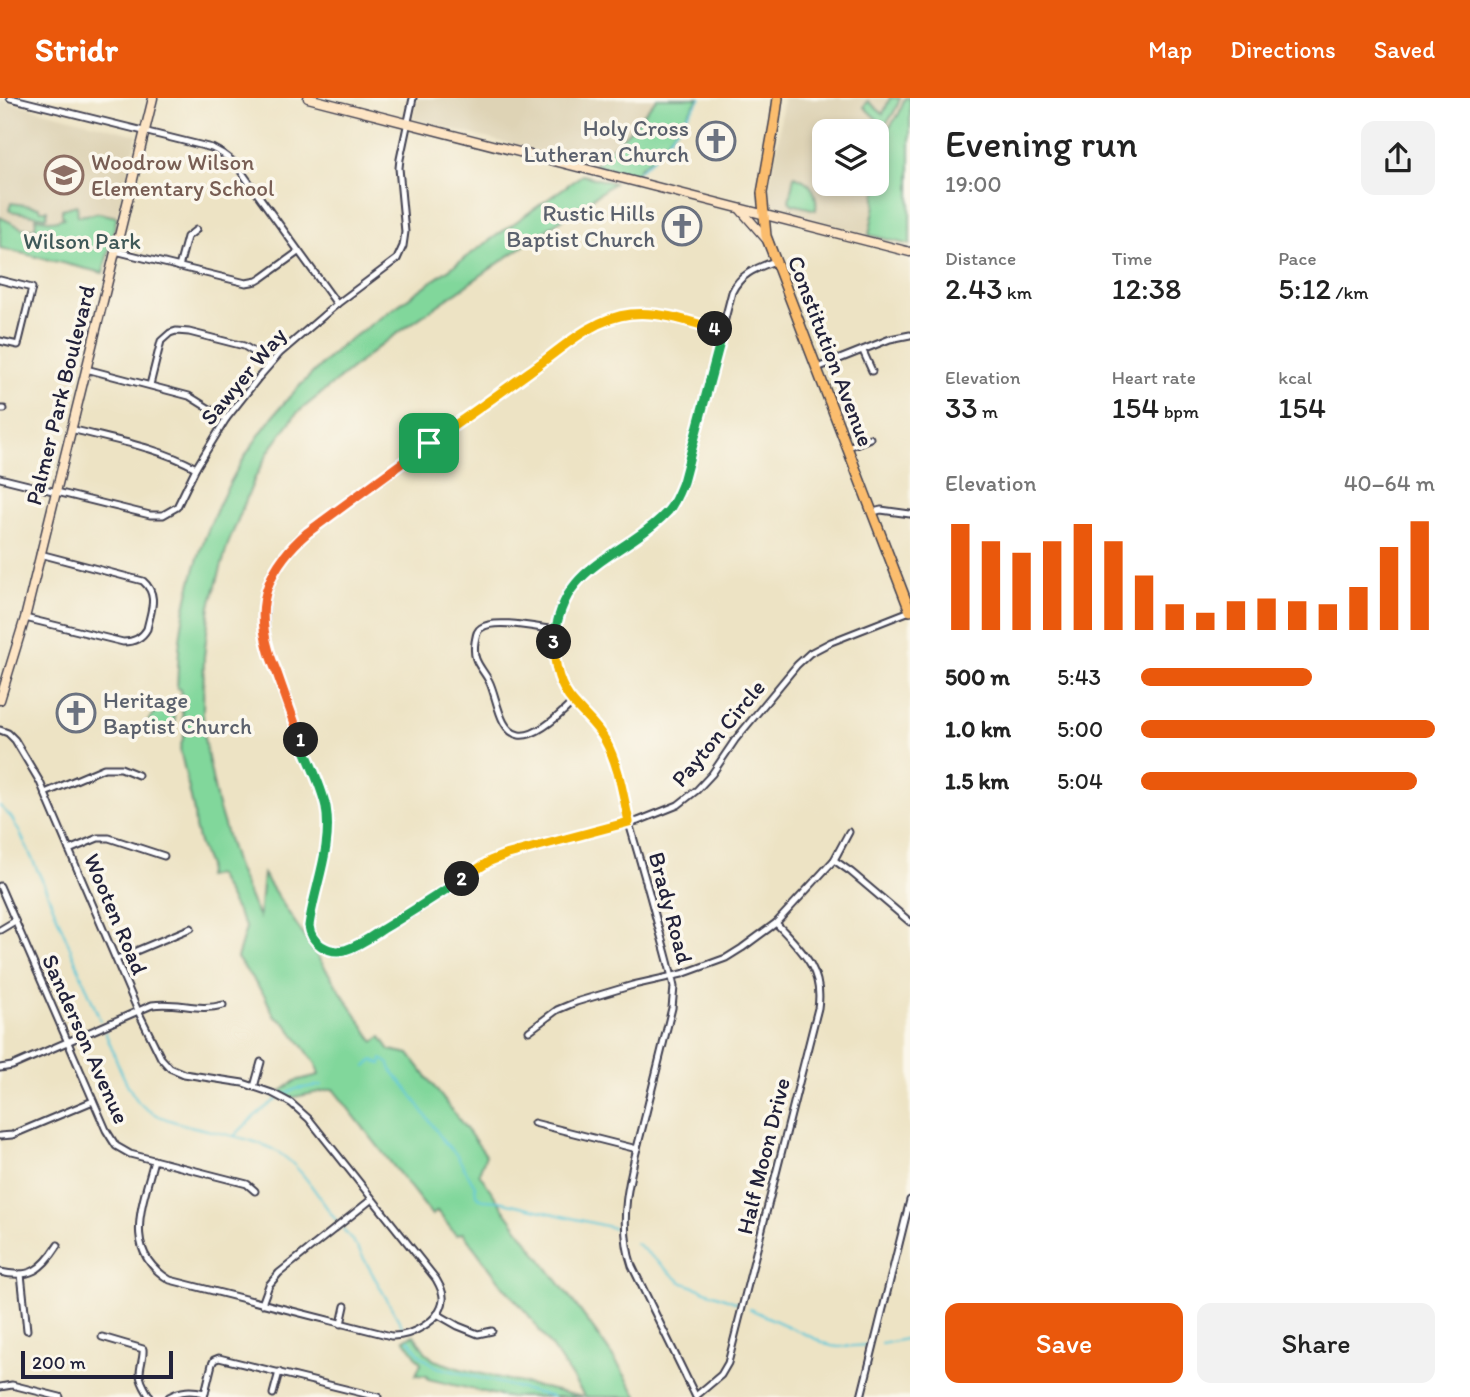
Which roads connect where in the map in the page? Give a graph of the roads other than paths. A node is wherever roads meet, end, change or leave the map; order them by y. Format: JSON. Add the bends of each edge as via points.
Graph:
{"nodes":[{"id":1,"x":10,"y":98,"type":"edge"},
{"id":2,"x":153,"y":98,"type":"edge"},
{"id":3,"x":308,"y":98,"type":"edge"},
{"id":4,"x":413,"y":98,"type":"edge"},
{"id":5,"x":778,"y":98,"type":"edge"},
{"id":6,"x":407,"y":124,"type":"junction"},
{"id":7,"x":145,"y":132,"type":"junction"},
{"id":8,"x":740,"y":209,"type":"junction"},
{"id":9,"x":763,"y":215,"type":"junction"},
{"id":10,"x":197,"y":230,"type":"dead end"},
{"id":11,"x":768,"y":242,"type":"junction"},
{"id":12,"x":115,"y":251,"type":"junction"},
{"id":13,"x":298,"y":252,"type":"junction"},
{"id":14,"x":910,"y":252,"type":"edge"},
{"id":15,"x":775,"y":261,"type":"junction"},
{"id":16,"x":179,"y":267,"type":"junction"},
{"id":17,"x":0,"y":280,"type":"edge"},
{"id":18,"x":337,"y":304,"type":"junction"},
{"id":19,"x":723,"y":331,"type":"junction"},
{"id":20,"x":910,"y":335,"type":"edge"},
{"id":21,"x":0,"y":341,"type":"edge"},
{"id":22,"x":863,"y":351,"type":"junction"},
{"id":23,"x":270,"y":365,"type":"junction"},
{"id":24,"x":817,"y":368,"type":"junction"},
{"id":25,"x":86,"y":369,"type":"junction"},
{"id":26,"x":872,"y":371,"type":"dead end"},
{"id":27,"x":150,"y":385,"type":"junction"},
{"id":28,"x":226,"y":419,"type":"junction"},
{"id":29,"x":71,"y":429,"type":"junction"},
{"id":30,"x":870,"y":438,"type":"dead end"},
{"id":31,"x":848,"y":447,"type":"junction"},
{"id":32,"x":196,"y":468,"type":"junction"},
{"id":33,"x":0,"y":478,"type":"edge"},
{"id":34,"x":56,"y":492,"type":"junction"},
{"id":35,"x":873,"y":512,"type":"junction"},
{"id":36,"x":910,"y":514,"type":"edge"},
{"id":37,"x":40,"y":555,"type":"junction"},
{"id":38,"x":158,"y":582,"type":"dead end"},
{"id":39,"x":150,"y":587,"type":"junction"},
{"id":40,"x":910,"y":611,"type":"edge"},
{"id":41,"x":25,"y":618,"type":"junction"},
{"id":42,"x":555,"y":630,"type":"junction"},
{"id":43,"x":137,"y":639,"type":"junction"},
{"id":44,"x":143,"y":647,"type":"dead end"},
{"id":45,"x":0,"y":701,"type":"edge"},
{"id":46,"x":573,"y":702,"type":"junction"},
{"id":47,"x":0,"y":730,"type":"edge"},
{"id":48,"x":138,"y":775,"type":"dead end"},
{"id":49,"x":45,"y":793,"type":"junction"},
{"id":50,"x":629,"y":822,"type":"junction"},
{"id":51,"x":849,"y":832,"type":"dead end"},
{"id":52,"x":69,"y":850,"type":"junction"},
{"id":53,"x":164,"y":856,"type":"dead end"},
{"id":54,"x":834,"y":860,"type":"junction"},
{"id":55,"x":0,"y":886,"type":"edge"},
{"id":56,"x":15,"y":921,"type":"junction"},
{"id":57,"x":910,"y":922,"type":"edge"},
{"id":58,"x":776,"y":923,"type":"junction"},
{"id":59,"x":191,"y":928,"type":"dead end"},
{"id":60,"x":0,"y":930,"type":"edge"},
{"id":61,"x":117,"y":960,"type":"junction"},
{"id":62,"x":672,"y":976,"type":"junction"},
{"id":63,"x":222,"y":1005,"type":"dead end"},
{"id":64,"x":138,"y":1011,"type":"junction"},
{"id":65,"x":529,"y":1031,"type":"dead end"},
{"id":66,"x":67,"y":1042,"type":"junction"},
{"id":67,"x":261,"y":1062,"type":"dead end"},
{"id":68,"x":0,"y":1068,"type":"edge"},
{"id":69,"x":224,"y":1080,"type":"junction"},
{"id":70,"x":254,"y":1087,"type":"junction"},
{"id":71,"x":222,"y":1089,"type":"dead end"},
{"id":72,"x":93,"y":1101,"type":"junction"},
{"id":73,"x":534,"y":1123,"type":"dead end"},
{"id":74,"x":0,"y":1136,"type":"edge"},
{"id":75,"x":638,"y":1149,"type":"junction"},
{"id":76,"x":154,"y":1160,"type":"junction"},
{"id":77,"x":255,"y":1191,"type":"dead end"},
{"id":78,"x":372,"y":1199,"type":"junction"},
{"id":79,"x":910,"y":1200,"type":"edge"},
{"id":80,"x":58,"y":1245,"type":"dead end"},
{"id":81,"x":0,"y":1272,"type":"edge"},
{"id":82,"x":20,"y":1275,"type":"junction"},
{"id":83,"x":262,"y":1304,"type":"junction"},
{"id":84,"x":345,"y":1307,"type":"dead end"},
{"id":85,"x":437,"y":1314,"type":"junction"},
{"id":86,"x":341,"y":1324,"type":"junction"},
{"id":87,"x":27,"y":1330,"type":"dead end"},
{"id":88,"x":492,"y":1331,"type":"dead end"},
{"id":89,"x":102,"y":1338,"type":"dead end"},
{"id":90,"x":279,"y":1372,"type":"junction"},
{"id":91,"x":0,"y":1387,"type":"edge"},
{"id":92,"x":274,"y":1394,"type":"dead end"},
{"id":93,"x":205,"y":1395,"type":"edge"},
{"id":94,"x":362,"y":1395,"type":"edge"},
{"id":95,"x":60,"y":1397,"type":"edge"},
{"id":96,"x":150,"y":1397,"type":"edge"},
{"id":97,"x":169,"y":1397,"type":"edge"},
{"id":98,"x":377,"y":1397,"type":"edge"},
{"id":99,"x":696,"y":1397,"type":"edge"},
{"id":100,"x":861,"y":1397,"type":"edge"}],
"edges":[{"from":1,"to":7,"type":"street"},
{"from":2,"to":7,"type":"main road","name":"Palmer Park Boulevard"},
{"from":3,"to":6,"type":"main road"},
{"from":4,"to":6,"type":"street","name":"Sawyer Way"},
{"from":5,"to":9,"type":"main road","name":"Constitution Avenue","via":[[763,183]]},
{"from":6,"to":8,"type":"main road"},
{"from":6,"to":18,"type":"street","name":"Sawyer Way","via":[[399,168],[403,246],[397,259]]},
{"from":7,"to":12,"type":"main road","name":"Palmer Park Boulevard"},
{"from":7,"to":13,"type":"street","via":[[212,148],[229,158]]},
{"from":8,"to":9,"type":"main road"},
{"from":8,"to":11,"type":"main road"},
{"from":9,"to":11,"type":"main road","name":"Constitution Avenue"},
{"from":9,"to":14,"type":"main road"},
{"from":10,"to":16,"type":"street","via":[[187,237]]},
{"from":11,"to":15,"type":"main road","name":"Constitution Avenue"},
{"from":12,"to":16,"type":"street"},
{"from":12,"to":25,"type":"main road","name":"Palmer Park Boulevard"},
{"from":13,"to":16,"type":"street","via":[[251,282]]},
{"from":13,"to":18,"type":"street"},
{"from":15,"to":19,"type":"street","name":"Brady Road","via":[[739,280]]},
{"from":15,"to":24,"type":"main road","name":"Constitution Avenue"},
{"from":17,"to":21,"type":"street","via":[[32,288],[18,345]]},
{"from":18,"to":23,"type":"street","name":"Sawyer Way"},
{"from":19,"to":42,"type":"street","name":"Brady Road","via":[[683,482],[673,503],[649,528],[576,582]]},
{"from":19,"to":50,"type":"street","name":"Payton Circle","via":[[644,313],[596,325],[311,529],[275,569],[266,590],[263,614],[268,648],[326,809],[326,847],[309,926],[311,937],[320,945],[340,951],[355,947],[495,858]]},
{"from":20,"to":22,"type":"street"},
{"from":22,"to":24,"type":"street"},
{"from":22,"to":26,"type":"street"},
{"from":23,"to":27,"type":"street","via":[[244,346],[176,331],[161,341]]},
{"from":23,"to":28,"type":"street","name":"Sawyer Way"},
{"from":24,"to":31,"type":"main road","name":"Constitution Avenue"},
{"from":25,"to":27,"type":"street"},
{"from":25,"to":29,"type":"main road","name":"Palmer Park Boulevard"},
{"from":27,"to":28,"type":"street","via":[[189,396]]},
{"from":28,"to":32,"type":"street","name":"Sawyer Way"},
{"from":29,"to":32,"type":"street","via":[[159,452]]},
{"from":29,"to":34,"type":"main road","name":"Palmer Park Boulevard"},
{"from":30,"to":31,"type":"street"},
{"from":31,"to":35,"type":"main road","name":"Constitution Avenue"},
{"from":32,"to":34,"type":"street","name":"Sawyer Way","via":[[177,507],[163,515]]},
{"from":33,"to":34,"type":"street","name":"Sawyer Way"},
{"from":34,"to":37,"type":"main road","name":"Palmer Park Boulevard"},
{"from":35,"to":36,"type":"street"},
{"from":35,"to":40,"type":"main road","name":"Constitution Avenue"},
{"from":37,"to":39,"type":"street","via":[[138,579]]},
{"from":37,"to":41,"type":"main road","name":"Palmer Park Boulevard"},
{"from":38,"to":39,"type":"street"},
{"from":39,"to":43,"type":"street","via":[[150,614],[145,632]]},
{"from":40,"to":50,"type":"street","name":"Payton Circle","via":[[810,653],[697,790],[667,811]]},
{"from":41,"to":43,"type":"street","via":[[123,642]]},
{"from":41,"to":45,"type":"main road","name":"Palmer Park Boulevard"},
{"from":42,"to":46,"type":"street","name":"Brady Road","via":[[557,671]]},
{"from":42,"to":46,"type":"street","via":[[499,624],[481,627],[475,658],[511,732],[528,735]]},
{"from":43,"to":44,"type":"street"},
{"from":46,"to":50,"type":"street","name":"Brady Road","via":[[608,746]]},
{"from":47,"to":49,"type":"street","name":"Wooten Road","via":[[15,740]]},
{"from":48,"to":49,"type":"street","via":[[110,766]]},
{"from":49,"to":52,"type":"street","name":"Wooten Road"},
{"from":50,"to":62,"type":"street","name":"Brady Road"},
{"from":51,"to":54,"type":"street"},
{"from":52,"to":53,"type":"street","via":[[109,838]]},
{"from":52,"to":61,"type":"street","name":"Wooten Road"},
{"from":54,"to":57,"type":"street"},
{"from":54,"to":58,"type":"street"},
{"from":55,"to":56,"type":"street","name":"Sanderson Avenue"},
{"from":56,"to":60,"type":"street"},
{"from":56,"to":66,"type":"street","name":"Sanderson Avenue"},
{"from":58,"to":62,"type":"street","via":[[726,958]]},
{"from":58,"to":99,"type":"street","name":"Half Moon Drive","via":[[815,971],[820,988],[818,1008],[728,1363],[717,1380]]},
{"from":59,"to":61,"type":"street"},
{"from":61,"to":64,"type":"street","name":"Wooten Road"},
{"from":62,"to":65,"type":"street","via":[[576,1002],[556,1010]]},
{"from":62,"to":75,"type":"street","name":"Brady Road","via":[[672,1008]]},
{"from":63,"to":64,"type":"street","via":[[209,1009],[158,1004]]},
{"from":64,"to":66,"type":"street"},
{"from":64,"to":69,"type":"street","name":"Wooten Road","via":[[156,1051],[170,1068]]},
{"from":66,"to":68,"type":"street"},
{"from":66,"to":72,"type":"street","name":"Sanderson Avenue"},
{"from":67,"to":70,"type":"street"},
{"from":69,"to":70,"type":"street","name":"Wooten Road"},
{"from":69,"to":71,"type":"street"},
{"from":70,"to":78,"type":"street","name":"Wooten Road","via":[[279,1096],[302,1112]]},
{"from":72,"to":74,"type":"street"},
{"from":72,"to":76,"type":"street","name":"Sanderson Avenue","via":[[116,1146]]},
{"from":73,"to":75,"type":"street"},
{"from":75,"to":99,"type":"street","name":"Brady Road","via":[[625,1215],[625,1243]]},
{"from":76,"to":77,"type":"street","name":"Sanderson Avenue","via":[[247,1184]]},
{"from":76,"to":83,"type":"street","via":[[139,1226],[141,1244],[152,1266],[177,1283]]},
{"from":78,"to":83,"type":"street","via":[[273,1279]]},
{"from":78,"to":85,"type":"street","name":"Wooten Road","via":[[436,1279],[443,1298]]},
{"from":79,"to":100,"type":"street"},
{"from":80,"to":82,"type":"street","via":[[42,1266]]},
{"from":81,"to":82,"type":"street"},
{"from":82,"to":87,"type":"street"},
{"from":83,"to":86,"type":"street"},
{"from":84,"to":86,"type":"street"},
{"from":85,"to":86,"type":"street","via":[[398,1336]]},
{"from":85,"to":88,"type":"street","via":[[478,1334]]},
{"from":89,"to":96,"type":"street","via":[[143,1349],[140,1374]]},
{"from":90,"to":92,"type":"street"},
{"from":90,"to":93,"type":"street","via":[[216,1359]]},
{"from":90,"to":94,"type":"street"},
{"from":91,"to":95,"type":"street","via":[[12,1385]]},
{"from":93,"to":97,"type":"street","via":[[181,1391]]},
{"from":94,"to":98,"type":"street"}]}
